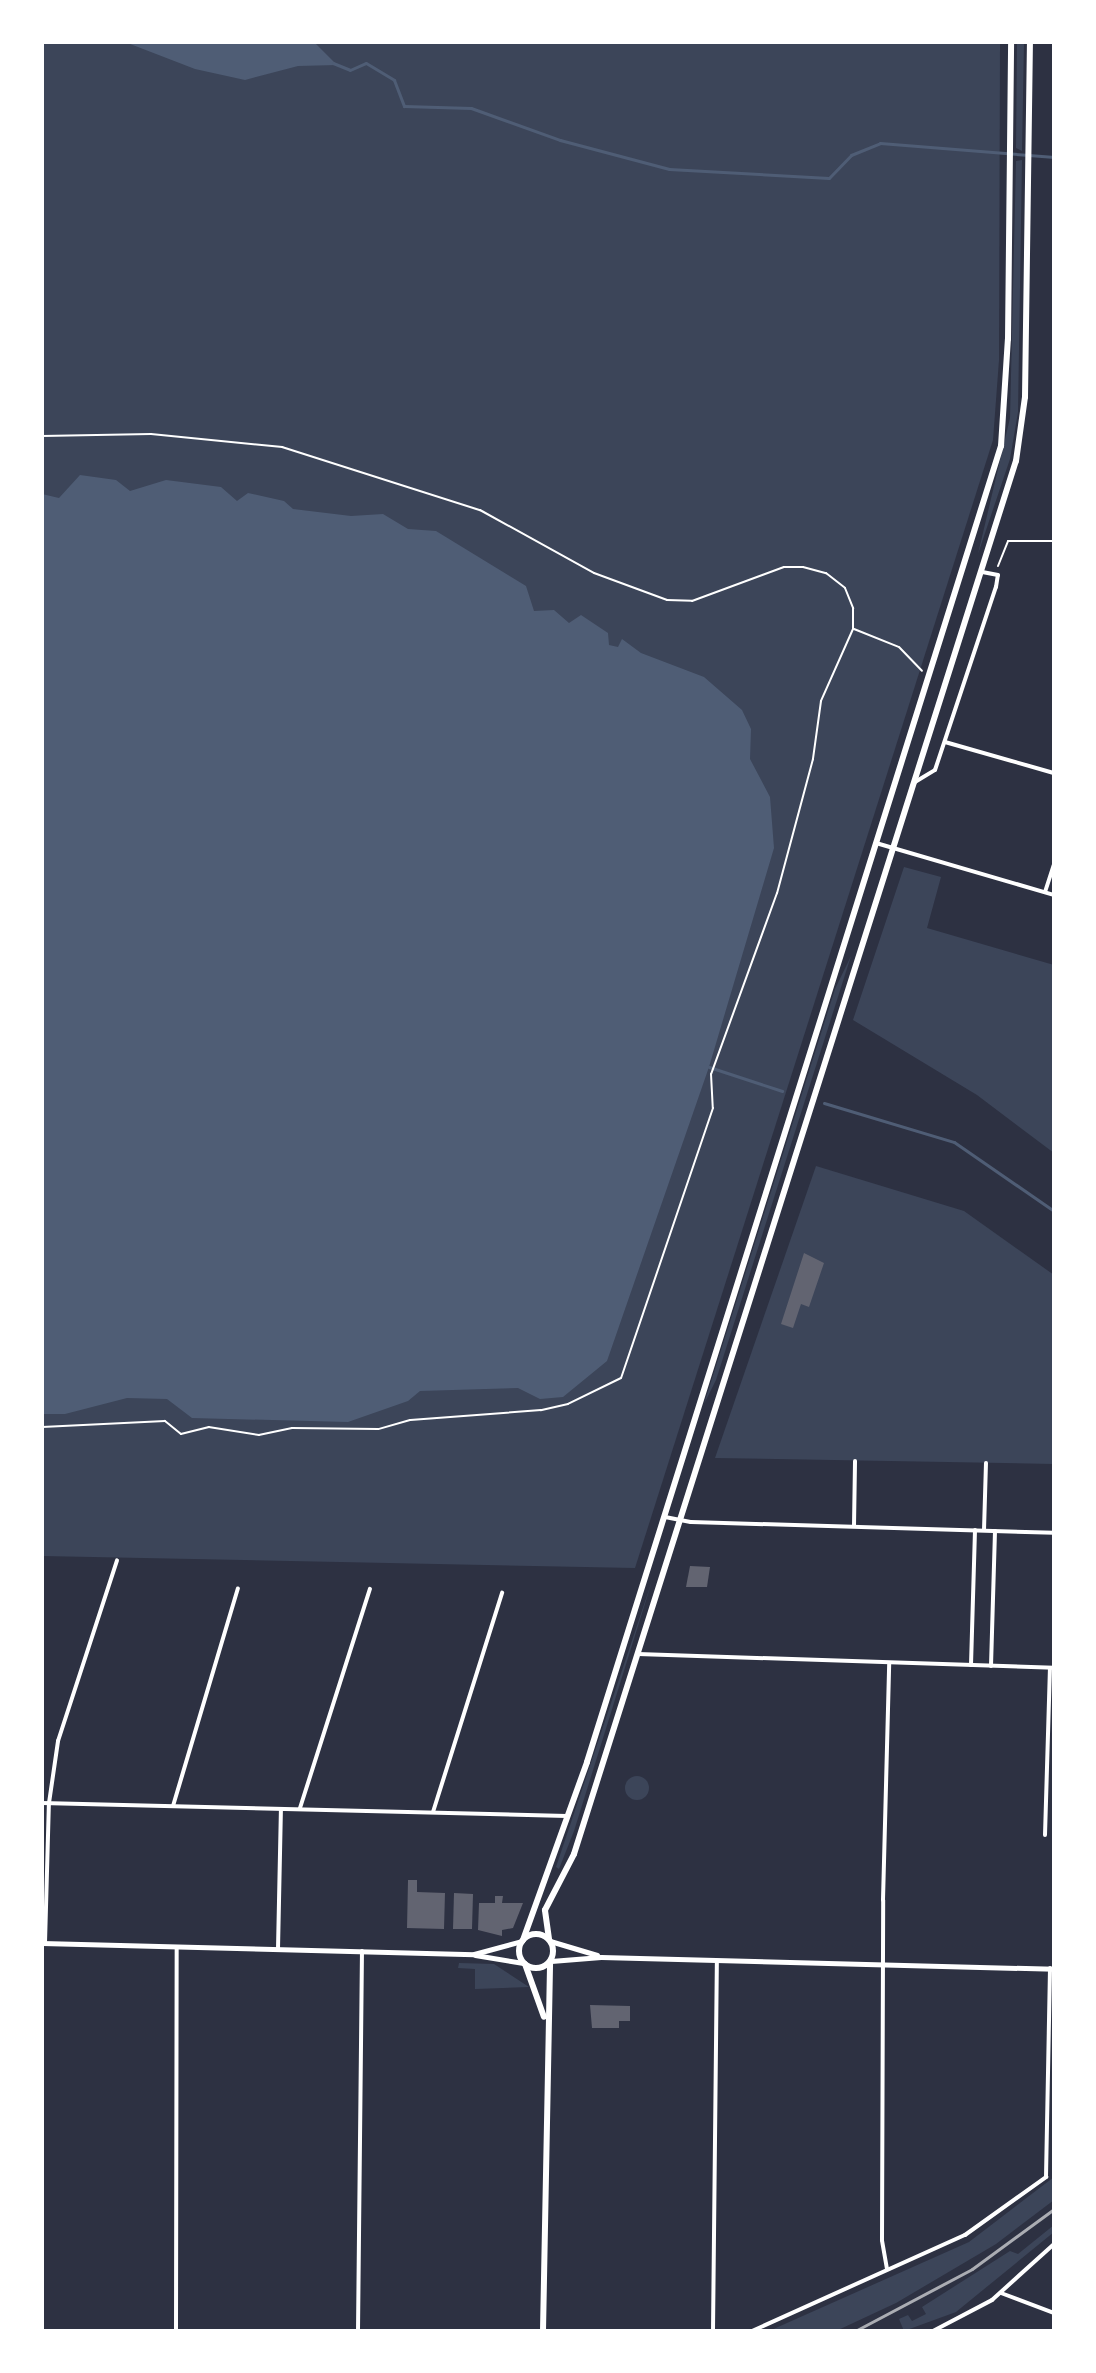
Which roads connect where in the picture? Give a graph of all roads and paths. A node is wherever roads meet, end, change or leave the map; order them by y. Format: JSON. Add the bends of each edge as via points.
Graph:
{"nodes":[{"id":1,"x":1011,"y":42,"type":"edge"},
{"id":2,"x":1030,"y":42,"type":"edge"},
{"id":3,"x":42,"y":436,"type":"edge"},
{"id":4,"x":1016,"y":538,"type":"dead end"},
{"id":5,"x":1054,"y":541,"type":"edge"},
{"id":6,"x":964,"y":567,"type":"junction"},
{"id":7,"x":982,"y":572,"type":"junction"},
{"id":8,"x":944,"y":742,"type":"junction"},
{"id":9,"x":1054,"y":773,"type":"edge"},
{"id":10,"x":915,"y":782,"type":"junction"},
{"id":11,"x":876,"y":843,"type":"junction"},
{"id":12,"x":894,"y":848,"type":"junction"},
{"id":13,"x":1054,"y":865,"type":"edge"},
{"id":14,"x":1045,"y":892,"type":"junction"},
{"id":15,"x":1054,"y":895,"type":"edge"},
{"id":16,"x":42,"y":1427,"type":"edge"},
{"id":17,"x":855,"y":1461,"type":"dead end"},
{"id":18,"x":986,"y":1463,"type":"dead end"},
{"id":19,"x":662,"y":1516,"type":"junction"},
{"id":20,"x":681,"y":1520,"type":"junction"},
{"id":21,"x":854,"y":1526,"type":"junction"},
{"id":22,"x":975,"y":1530,"type":"junction"},
{"id":23,"x":984,"y":1530,"type":"junction"},
{"id":24,"x":995,"y":1531,"type":"junction"},
{"id":25,"x":1054,"y":1533,"type":"edge"},
{"id":26,"x":117,"y":1560,"type":"dead end"},
{"id":27,"x":238,"y":1588,"type":"dead end"},
{"id":28,"x":370,"y":1589,"type":"dead end"},
{"id":29,"x":502,"y":1593,"type":"dead end"},
{"id":30,"x":638,"y":1654,"type":"junction"},
{"id":31,"x":889,"y":1664,"type":"junction"},
{"id":32,"x":971,"y":1665,"type":"junction"},
{"id":33,"x":991,"y":1666,"type":"junction"},
{"id":34,"x":1052,"y":1668,"type":"edge"},
{"id":35,"x":42,"y":1803,"type":"edge"},
{"id":36,"x":49,"y":1803,"type":"junction"},
{"id":37,"x":173,"y":1806,"type":"junction"},
{"id":38,"x":300,"y":1808,"type":"junction"},
{"id":39,"x":281,"y":1809,"type":"junction"},
{"id":40,"x":433,"y":1812,"type":"junction"},
{"id":41,"x":567,"y":1816,"type":"junction"},
{"id":42,"x":1045,"y":1835,"type":"dead end"},
{"id":43,"x":550,"y":1940,"type":"junction"},
{"id":44,"x":522,"y":1941,"type":"junction"},
{"id":45,"x":44,"y":1943,"type":"edge"},
{"id":46,"x":177,"y":1947,"type":"junction"},
{"id":47,"x":278,"y":1949,"type":"junction"},
{"id":48,"x":362,"y":1951,"type":"junction"},
{"id":49,"x":474,"y":1954,"type":"junction"},
{"id":50,"x":601,"y":1957,"type":"junction"},
{"id":51,"x":550,"y":1962,"type":"junction"},
{"id":52,"x":717,"y":1963,"type":"junction"},
{"id":53,"x":524,"y":1964,"type":"junction"},
{"id":54,"x":883,"y":1967,"type":"junction"},
{"id":55,"x":1052,"y":1968,"type":"edge"},
{"id":56,"x":545,"y":2020,"type":"junction"},
{"id":57,"x":1054,"y":2244,"type":"edge"},
{"id":58,"x":887,"y":2269,"type":"junction"},
{"id":59,"x":1001,"y":2293,"type":"junction"},
{"id":60,"x":1054,"y":2313,"type":"edge"},
{"id":61,"x":176,"y":2331,"type":"edge"},
{"id":62,"x":358,"y":2331,"type":"edge"},
{"id":63,"x":543,"y":2331,"type":"edge"},
{"id":64,"x":713,"y":2331,"type":"edge"},
{"id":65,"x":752,"y":2331,"type":"edge"},
{"id":66,"x":933,"y":2331,"type":"edge"}],
"edges":[{"from":1,"to":6,"type":"main road","via":[[1001,446]]},
{"from":2,"to":7,"type":"main road","via":[[1022,423]]},
{"from":3,"to":16,"type":"path","via":[[151,434],[296,451],[480,510],[594,573],[667,600],[692,601],[784,567],[826,573],[845,588],[853,629],[821,701],[813,759],[785,863],[750,979],[711,1074],[713,1108],[667,1235],[630,1364],[615,1383],[541,1410],[410,1420],[378,1429],[292,1428],[259,1435],[209,1427],[181,1434],[165,1421]]},
{"from":4,"to":5,"type":"path"},
{"from":6,"to":7,"type":"main road"},
{"from":6,"to":11,"type":"main road"},
{"from":7,"to":8,"type":"street","via":[[998,575],[996,587]]},
{"from":7,"to":10,"type":"main road"},
{"from":8,"to":9,"type":"street"},
{"from":8,"to":10,"type":"street","via":[[935,770]]},
{"from":10,"to":12,"type":"main road"},
{"from":11,"to":12,"type":"street"},
{"from":11,"to":19,"type":"main road"},
{"from":12,"to":14,"type":"street"},
{"from":12,"to":20,"type":"main road"},
{"from":13,"to":14,"type":"street"},
{"from":14,"to":15,"type":"street"},
{"from":17,"to":21,"type":"street"},
{"from":18,"to":23,"type":"street"},
{"from":19,"to":20,"type":"street"},
{"from":19,"to":41,"type":"main road"},
{"from":20,"to":21,"type":"street"},
{"from":20,"to":30,"type":"main road"},
{"from":21,"to":22,"type":"street"},
{"from":22,"to":23,"type":"street"},
{"from":22,"to":32,"type":"street"},
{"from":23,"to":24,"type":"street"},
{"from":24,"to":25,"type":"street"},
{"from":24,"to":33,"type":"street"},
{"from":26,"to":36,"type":"street","via":[[58,1741]]},
{"from":27,"to":37,"type":"street"},
{"from":28,"to":38,"type":"street"},
{"from":29,"to":40,"type":"street"},
{"from":30,"to":31,"type":"street"},
{"from":30,"to":43,"type":"main road","via":[[574,1854],[545,1910]]},
{"from":31,"to":32,"type":"street"},
{"from":31,"to":54,"type":"street"},
{"from":32,"to":33,"type":"street"},
{"from":33,"to":34,"type":"street"},
{"from":34,"to":42,"type":"street"},
{"from":35,"to":36,"type":"street"},
{"from":36,"to":37,"type":"street"},
{"from":36,"to":45,"type":"street"},
{"from":37,"to":39,"type":"street"},
{"from":38,"to":39,"type":"street"},
{"from":38,"to":40,"type":"street"},
{"from":39,"to":47,"type":"street"},
{"from":40,"to":41,"type":"street"},
{"from":41,"to":44,"type":"main road"},
{"from":43,"to":44,"type":"main road","via":[[536,1934]]},
{"from":43,"to":50,"type":"street"},
{"from":43,"to":51,"type":"main road"},
{"from":44,"to":49,"type":"street"},
{"from":44,"to":53,"type":"main road"},
{"from":45,"to":46,"type":"street"},
{"from":46,"to":47,"type":"street"},
{"from":46,"to":61,"type":"street"},
{"from":47,"to":48,"type":"street"},
{"from":48,"to":49,"type":"street"},
{"from":48,"to":62,"type":"street"},
{"from":49,"to":53,"type":"street"},
{"from":50,"to":51,"type":"street"},
{"from":50,"to":52,"type":"street"},
{"from":51,"to":53,"type":"main road","via":[[540,1968]]},
{"from":51,"to":56,"type":"main road"},
{"from":52,"to":54,"type":"street"},
{"from":52,"to":64,"type":"street"},
{"from":53,"to":56,"type":"main road"},
{"from":54,"to":55,"type":"street"},
{"from":54,"to":58,"type":"street","via":[[882,2240]]},
{"from":55,"to":58,"type":"street","via":[[1049,2171],[980,2227]]},
{"from":56,"to":63,"type":"main road"},
{"from":57,"to":59,"type":"street"},
{"from":58,"to":65,"type":"street"},
{"from":59,"to":60,"type":"street"},
{"from":59,"to":66,"type":"street"}]}
